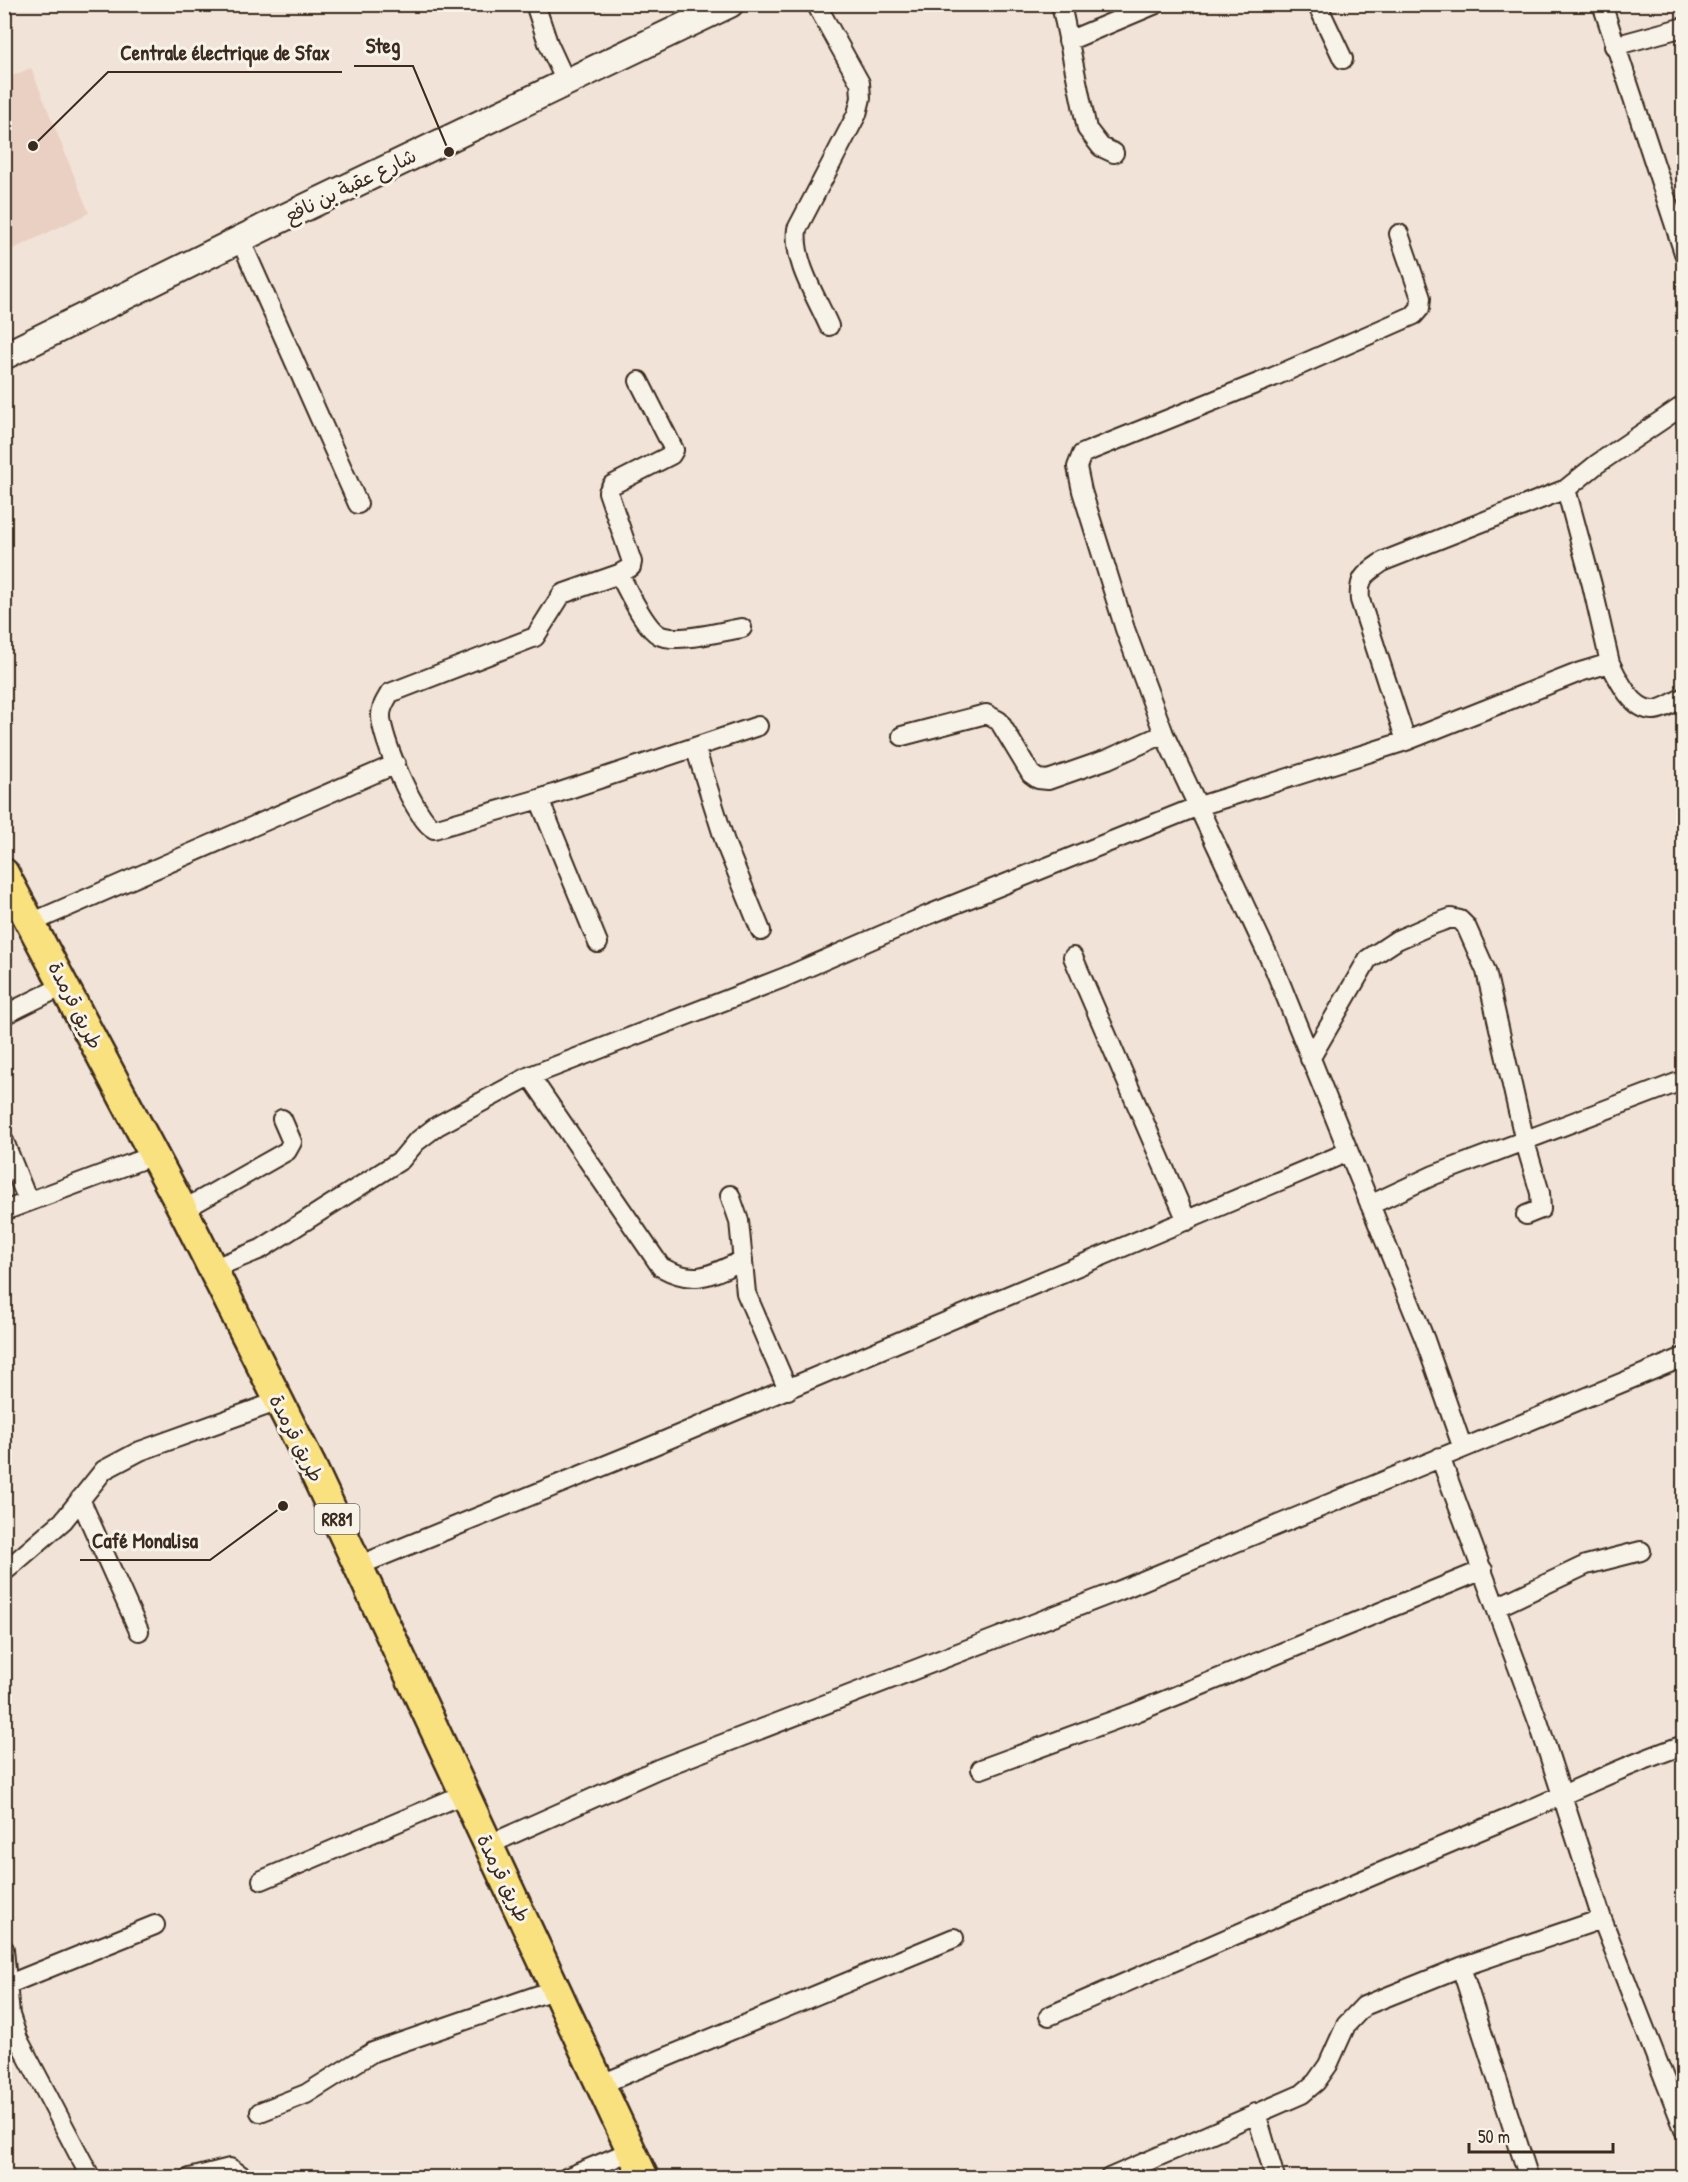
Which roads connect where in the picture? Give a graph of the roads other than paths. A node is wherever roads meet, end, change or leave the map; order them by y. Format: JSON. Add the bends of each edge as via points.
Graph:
{"nodes":[{"id":1,"x":535,"y":4,"type":"edge"},
{"id":2,"x":730,"y":4,"type":"edge"},
{"id":3,"x":816,"y":4,"type":"edge"},
{"id":4,"x":1061,"y":4,"type":"edge"},
{"id":5,"x":1156,"y":4,"type":"edge"},
{"id":6,"x":1317,"y":4,"type":"edge"},
{"id":7,"x":1602,"y":4,"type":"edge"},
{"id":8,"x":1683,"y":27,"type":"edge"},
{"id":9,"x":1068,"y":41,"type":"junction"},
{"id":10,"x":1614,"y":46,"type":"junction"},
{"id":11,"x":1343,"y":59,"type":"dead end"},
{"id":12,"x":566,"y":82,"type":"junction"},
{"id":13,"x":1114,"y":153,"type":"dead end"},
{"id":14,"x":1399,"y":234,"type":"dead end"},
{"id":15,"x":240,"y":239,"type":"junction"},
{"id":16,"x":1683,"y":253,"type":"edge"},
{"id":17,"x":829,"y":326,"type":"dead end"},
{"id":18,"x":4,"y":356,"type":"edge"},
{"id":19,"x":639,"y":381,"type":"dead end"},
{"id":20,"x":1683,"y":405,"type":"edge"},
{"id":21,"x":1566,"y":489,"type":"junction"},
{"id":22,"x":358,"y":504,"type":"dead end"},
{"id":23,"x":619,"y":574,"type":"junction"},
{"id":24,"x":742,"y":628,"type":"dead end"},
{"id":25,"x":1610,"y":663,"type":"junction"},
{"id":26,"x":1683,"y":697,"type":"edge"},
{"id":27,"x":758,"y":726,"type":"dead end"},
{"id":28,"x":1164,"y":734,"type":"junction"},
{"id":29,"x":902,"y":736,"type":"dead end"},
{"id":30,"x":1406,"y":741,"type":"junction"},
{"id":31,"x":695,"y":747,"type":"junction"},
{"id":32,"x":396,"y":764,"type":"junction"},
{"id":33,"x":539,"y":799,"type":"junction"},
{"id":34,"x":1197,"y":807,"type":"junction"},
{"id":35,"x":4,"y":873,"type":"edge"},
{"id":36,"x":33,"y":922,"type":"junction"},
{"id":37,"x":761,"y":931,"type":"dead end"},
{"id":38,"x":598,"y":943,"type":"dead end"},
{"id":39,"x":1073,"y":957,"type":"dead end"},
{"id":40,"x":65,"y":985,"type":"junction"},
{"id":41,"x":4,"y":1015,"type":"edge"},
{"id":42,"x":1310,"y":1059,"type":"junction"},
{"id":43,"x":530,"y":1076,"type":"junction"},
{"id":44,"x":1683,"y":1080,"type":"edge"},
{"id":45,"x":282,"y":1119,"type":"dead end"},
{"id":46,"x":4,"y":1141,"type":"edge"},
{"id":47,"x":1524,"y":1142,"type":"junction"},
{"id":48,"x":1348,"y":1152,"type":"junction"},
{"id":49,"x":154,"y":1155,"type":"junction"},
{"id":50,"x":730,"y":1195,"type":"dead end"},
{"id":51,"x":28,"y":1201,"type":"junction"},
{"id":52,"x":1370,"y":1205,"type":"junction"},
{"id":53,"x":183,"y":1210,"type":"junction"},
{"id":54,"x":4,"y":1211,"type":"edge"},
{"id":55,"x":1526,"y":1215,"type":"dead end"},
{"id":56,"x":1187,"y":1221,"type":"junction"},
{"id":57,"x":743,"y":1260,"type":"junction"},
{"id":58,"x":213,"y":1269,"type":"junction"},
{"id":59,"x":1683,"y":1357,"type":"edge"},
{"id":60,"x":788,"y":1390,"type":"junction"},
{"id":61,"x":279,"y":1401,"type":"junction"},
{"id":62,"x":1462,"y":1446,"type":"junction"},
{"id":63,"x":1440,"y":1457,"type":"junction"},
{"id":64,"x":80,"y":1498,"type":"junction"},
{"id":65,"x":1641,"y":1551,"type":"dead end"},
{"id":66,"x":360,"y":1565,"type":"junction"},
{"id":67,"x":1483,"y":1570,"type":"junction"},
{"id":68,"x":4,"y":1572,"type":"edge"},
{"id":69,"x":1497,"y":1606,"type":"junction"},
{"id":70,"x":139,"y":1631,"type":"dead end"},
{"id":71,"x":1683,"y":1745,"type":"edge"},
{"id":72,"x":981,"y":1769,"type":"dead end"},
{"id":73,"x":464,"y":1794,"type":"junction"},
{"id":74,"x":1564,"y":1796,"type":"junction"},
{"id":75,"x":488,"y":1845,"type":"junction"},
{"id":76,"x":262,"y":1880,"type":"dead end"},
{"id":77,"x":1602,"y":1919,"type":"junction"},
{"id":78,"x":155,"y":1925,"type":"dead end"},
{"id":79,"x":954,"y":1938,"type":"dead end"},
{"id":80,"x":4,"y":1949,"type":"edge"},
{"id":81,"x":1461,"y":1967,"type":"junction"},
{"id":82,"x":9,"y":1984,"type":"junction"},
{"id":83,"x":556,"y":1989,"type":"junction"},
{"id":84,"x":1049,"y":2016,"type":"dead end"},
{"id":85,"x":11,"y":2041,"type":"edge"},
{"id":86,"x":599,"y":2085,"type":"junction"},
{"id":87,"x":260,"y":2112,"type":"dead end"},
{"id":88,"x":1256,"y":2112,"type":"junction"},
{"id":89,"x":1683,"y":2129,"type":"edge"},
{"id":90,"x":631,"y":2151,"type":"junction"},
{"id":91,"x":91,"y":2178,"type":"edge"},
{"id":92,"x":190,"y":2178,"type":"edge"},
{"id":93,"x":245,"y":2178,"type":"edge"},
{"id":94,"x":566,"y":2178,"type":"edge"},
{"id":95,"x":644,"y":2178,"type":"edge"},
{"id":96,"x":1109,"y":2178,"type":"edge"},
{"id":97,"x":1275,"y":2178,"type":"edge"},
{"id":98,"x":1529,"y":2178,"type":"edge"}],
"edges":[{"from":1,"to":12,"type":"street"},
{"from":2,"to":12,"type":"main road","name":"شارع عقبة بن نافع"},
{"from":3,"to":17,"type":"street","via":[[860,83],[861,98],[857,114],[796,236],[799,259]]},
{"from":4,"to":9,"type":"street"},
{"from":5,"to":9,"type":"street"},
{"from":6,"to":11,"type":"street"},
{"from":7,"to":10,"type":"street"},
{"from":8,"to":10,"type":"street"},
{"from":9,"to":13,"type":"street","via":[[1087,129],[1101,147]]},
{"from":10,"to":16,"type":"street"},
{"from":12,"to":15,"type":"main road","name":"شارع عقبة بن نافع"},
{"from":14,"to":28,"type":"street","via":[[1421,298],[1414,315],[1273,378],[1089,451],[1078,460],[1082,491],[1125,629]]},
{"from":15,"to":18,"type":"main road","name":"شارع عقبة بن نافع"},
{"from":15,"to":22,"type":"street"},
{"from":19,"to":23,"type":"street","via":[[674,450],[612,485],[608,492],[632,562]]},
{"from":20,"to":21,"type":"street"},
{"from":21,"to":25,"type":"street"},
{"from":21,"to":30,"type":"street","via":[[1384,561],[1365,574],[1359,586],[1360,600]]},
{"from":23,"to":24,"type":"street","via":[[658,635],[676,639]]},
{"from":23,"to":32,"type":"street","via":[[562,594],[535,637],[390,693],[381,713],[382,726]]},
{"from":25,"to":26,"type":"street","via":[[1633,699],[1644,708],[1658,709]]},
{"from":25,"to":30,"type":"street"},
{"from":27,"to":31,"type":"street"},
{"from":28,"to":29,"type":"street","via":[[1048,780],[1030,774],[999,721],[986,714]]},
{"from":28,"to":34,"type":"street"},
{"from":30,"to":34,"type":"street"},
{"from":31,"to":33,"type":"street"},
{"from":31,"to":37,"type":"street","via":[[726,844]]},
{"from":32,"to":33,"type":"street","via":[[420,816],[434,829]]},
{"from":32,"to":36,"type":"street"},
{"from":33,"to":38,"type":"street"},
{"from":34,"to":42,"type":"street","via":[[1275,970]]},
{"from":34,"to":43,"type":"street","via":[[783,978]]},
{"from":35,"to":36,"type":"main road","name":"طريق قرمدة","number":"RR81"},
{"from":36,"to":40,"type":"main road","name":"طريق قرمدة","number":"RR81"},
{"from":39,"to":56,"type":"street"},
{"from":40,"to":41,"type":"street"},
{"from":40,"to":49,"type":"main road","name":"طريق قرمدة","number":"RR81"},
{"from":42,"to":47,"type":"street","via":[[1368,959],[1397,940],[1430,926],[1451,918],[1460,920],[1486,971]]},
{"from":42,"to":48,"type":"street"},
{"from":43,"to":57,"type":"street","via":[[661,1267],[679,1277],[702,1279]]},
{"from":43,"to":58,"type":"street","via":[[437,1126],[401,1160],[261,1249]]},
{"from":44,"to":47,"type":"street"},
{"from":45,"to":53,"type":"street","via":[[292,1142],[287,1151]]},
{"from":46,"to":51,"type":"street"},
{"from":47,"to":52,"type":"street","via":[[1434,1175]]},
{"from":47,"to":55,"type":"street","via":[[1541,1209]]},
{"from":48,"to":52,"type":"street"},
{"from":48,"to":56,"type":"street"},
{"from":49,"to":51,"type":"street"},
{"from":49,"to":53,"type":"main road","name":"طريق قرمدة","number":"RR81"},
{"from":50,"to":57,"type":"street","via":[[739,1221]]},
{"from":51,"to":54,"type":"street"},
{"from":52,"to":62,"type":"street","via":[[1425,1340]]},
{"from":53,"to":58,"type":"main road","name":"طريق قرمدة","number":"RR81"},
{"from":56,"to":60,"type":"street"},
{"from":57,"to":60,"type":"street","via":[[751,1306]]},
{"from":58,"to":61,"type":"main road","name":"طريق قرمدة","number":"RR81"},
{"from":59,"to":62,"type":"street"},
{"from":60,"to":66,"type":"street"},
{"from":61,"to":64,"type":"street","via":[[117,1462],[104,1470]]},
{"from":61,"to":66,"type":"main road","name":"طريق قرمدة","number":"RR81"},
{"from":62,"to":63,"type":"street"},
{"from":63,"to":67,"type":"street"},
{"from":63,"to":75,"type":"street","via":[[1096,1599],[658,1769]]},
{"from":64,"to":68,"type":"street","via":[[45,1538]]},
{"from":64,"to":70,"type":"street"},
{"from":65,"to":69,"type":"street","via":[[1586,1565]]},
{"from":66,"to":73,"type":"main road","name":"طريق قرمدة","number":"RR81"},
{"from":67,"to":69,"type":"street"},
{"from":67,"to":72,"type":"street","via":[[1134,1713]]},
{"from":69,"to":74,"type":"street"},
{"from":71,"to":74,"type":"street","via":[[1596,1778]]},
{"from":73,"to":75,"type":"main road","name":"طريق قرمدة","number":"RR81"},
{"from":73,"to":76,"type":"street"},
{"from":74,"to":77,"type":"street"},
{"from":74,"to":84,"type":"street"},
{"from":75,"to":83,"type":"main road","name":"طريق قرمدة","number":"RR81"},
{"from":77,"to":81,"type":"street"},
{"from":77,"to":89,"type":"street"},
{"from":78,"to":82,"type":"street"},
{"from":79,"to":86,"type":"street"},
{"from":80,"to":82,"type":"street"},
{"from":81,"to":88,"type":"street","via":[[1364,2006],[1346,2025],[1316,2082],[1302,2094]]},
{"from":81,"to":98,"type":"street"},
{"from":82,"to":85,"type":"street"},
{"from":83,"to":86,"type":"main road","name":"طريق قرمدة","number":"RR81"},
{"from":83,"to":87,"type":"street","via":[[373,2052],[306,2094]]},
{"from":85,"to":91,"type":"street"},
{"from":86,"to":90,"type":"main road","name":"طريق قرمدة","number":"RR81"},
{"from":88,"to":96,"type":"street"},
{"from":88,"to":97,"type":"street"},
{"from":90,"to":94,"type":"street"},
{"from":90,"to":95,"type":"main road","name":"طريق قرمدة","number":"RR81"},
{"from":92,"to":93,"type":"street","via":[[230,2168]]}]}
